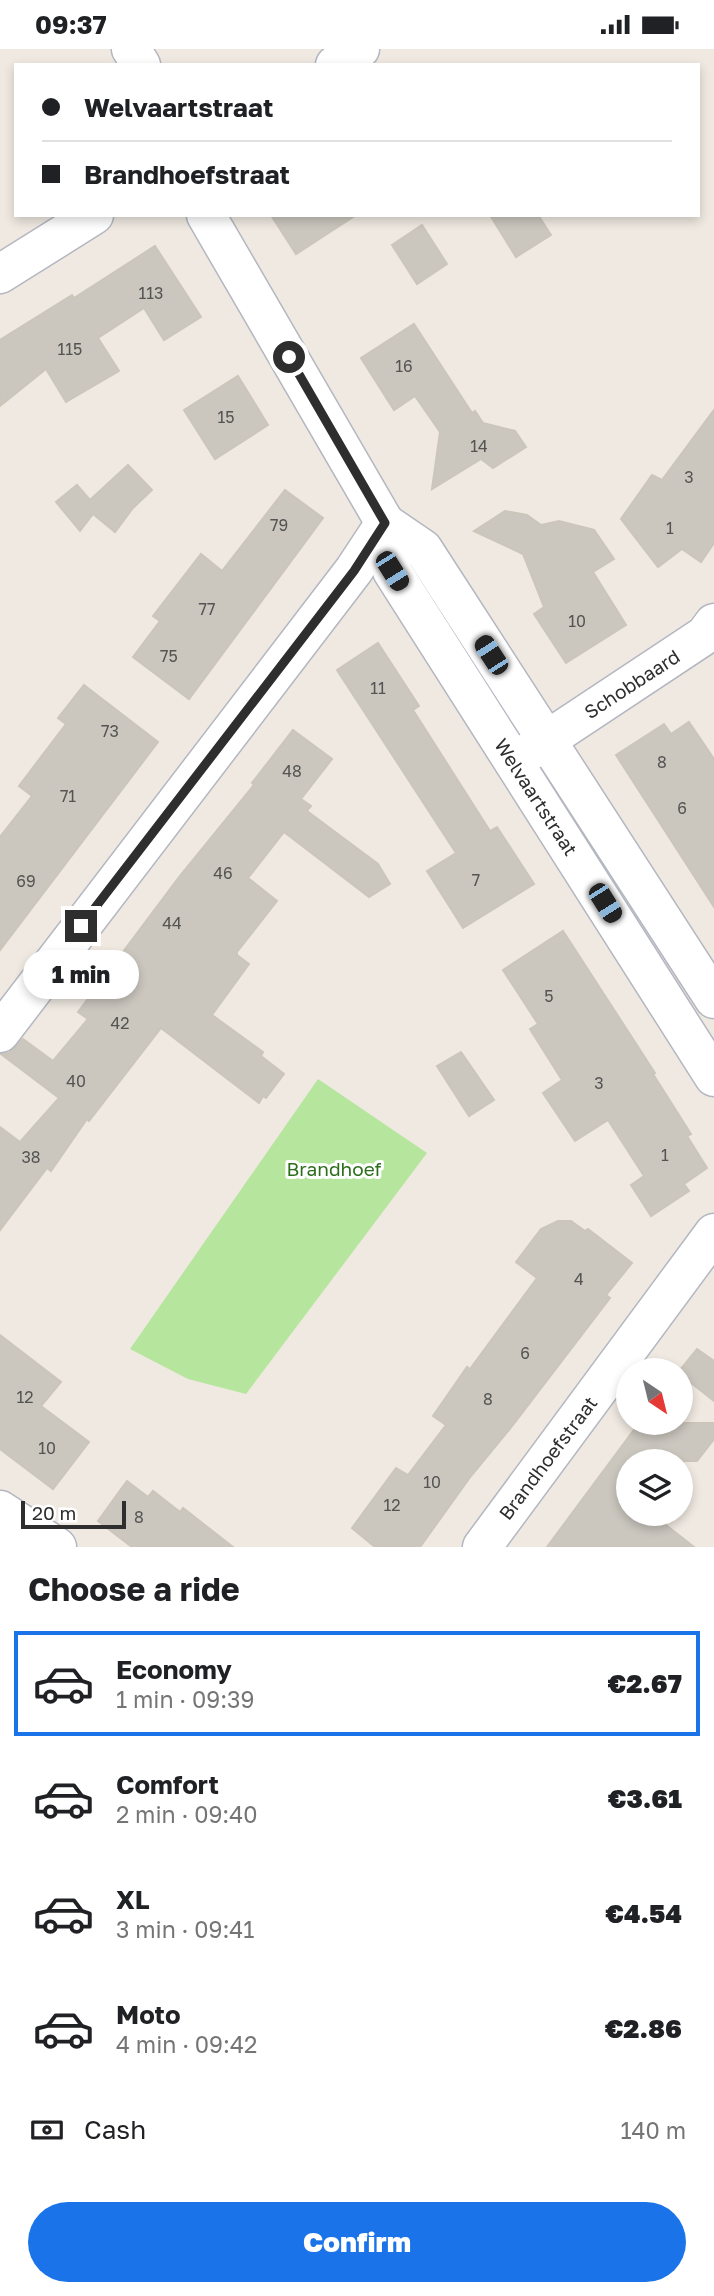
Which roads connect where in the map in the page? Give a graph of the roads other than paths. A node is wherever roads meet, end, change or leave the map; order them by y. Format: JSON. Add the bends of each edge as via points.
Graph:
{"nodes":[{"id":1,"x":360,"y":49,"type":"edge"},
{"id":2,"x":338,"y":63,"type":"edge"},
{"id":3,"x":90,"y":217,"type":"edge"},
{"id":4,"x":207,"y":217,"type":"edge"},
{"id":5,"x":0,"y":274,"type":"edge"},
{"id":6,"x":385,"y":523,"type":"junction"},
{"id":7,"x":714,"y":623,"type":"edge"},
{"id":8,"x":546,"y":740,"type":"junction"},
{"id":9,"x":512,"y":763,"type":"junction"},
{"id":10,"x":714,"y":999,"type":"edge"},
{"id":11,"x":0,"y":1033,"type":"edge"},
{"id":12,"x":711,"y":1067,"type":"edge"},
{"id":13,"x":714,"y":1233,"type":"edge"},
{"id":14,"x":0,"y":1510,"type":"edge"},
{"id":15,"x":0,"y":1543,"type":"edge"},
{"id":16,"x":5,"y":1547,"type":"edge"},
{"id":17,"x":57,"y":1547,"type":"edge"},
{"id":18,"x":482,"y":1547,"type":"edge"}],
"edges":[{"from":1,"to":2,"type":"street"},
{"from":3,"to":5,"type":"street"},
{"from":4,"to":6,"type":"street","name":"Welvaartstraat"},
{"from":6,"to":8,"type":"street","name":"Welvaartstraat","via":[[423,549]]},
{"from":6,"to":9,"type":"street","name":"Welvaartstraat","via":[[392,571]]},
{"from":6,"to":11,"type":"street","via":[[354,571]]},
{"from":7,"to":8,"type":"street","name":"Schobbaard","via":[[705,635]]},
{"from":8,"to":9,"type":"street","name":"Schobbaard"},
{"from":8,"to":10,"type":"street","name":"Welvaartstraat"},
{"from":9,"to":12,"type":"street","name":"Welvaartstraat"},
{"from":13,"to":18,"type":"street","name":"Brandhoefstraat"},
{"from":14,"to":17,"type":"street"},
{"from":15,"to":16,"type":"street"}]}
